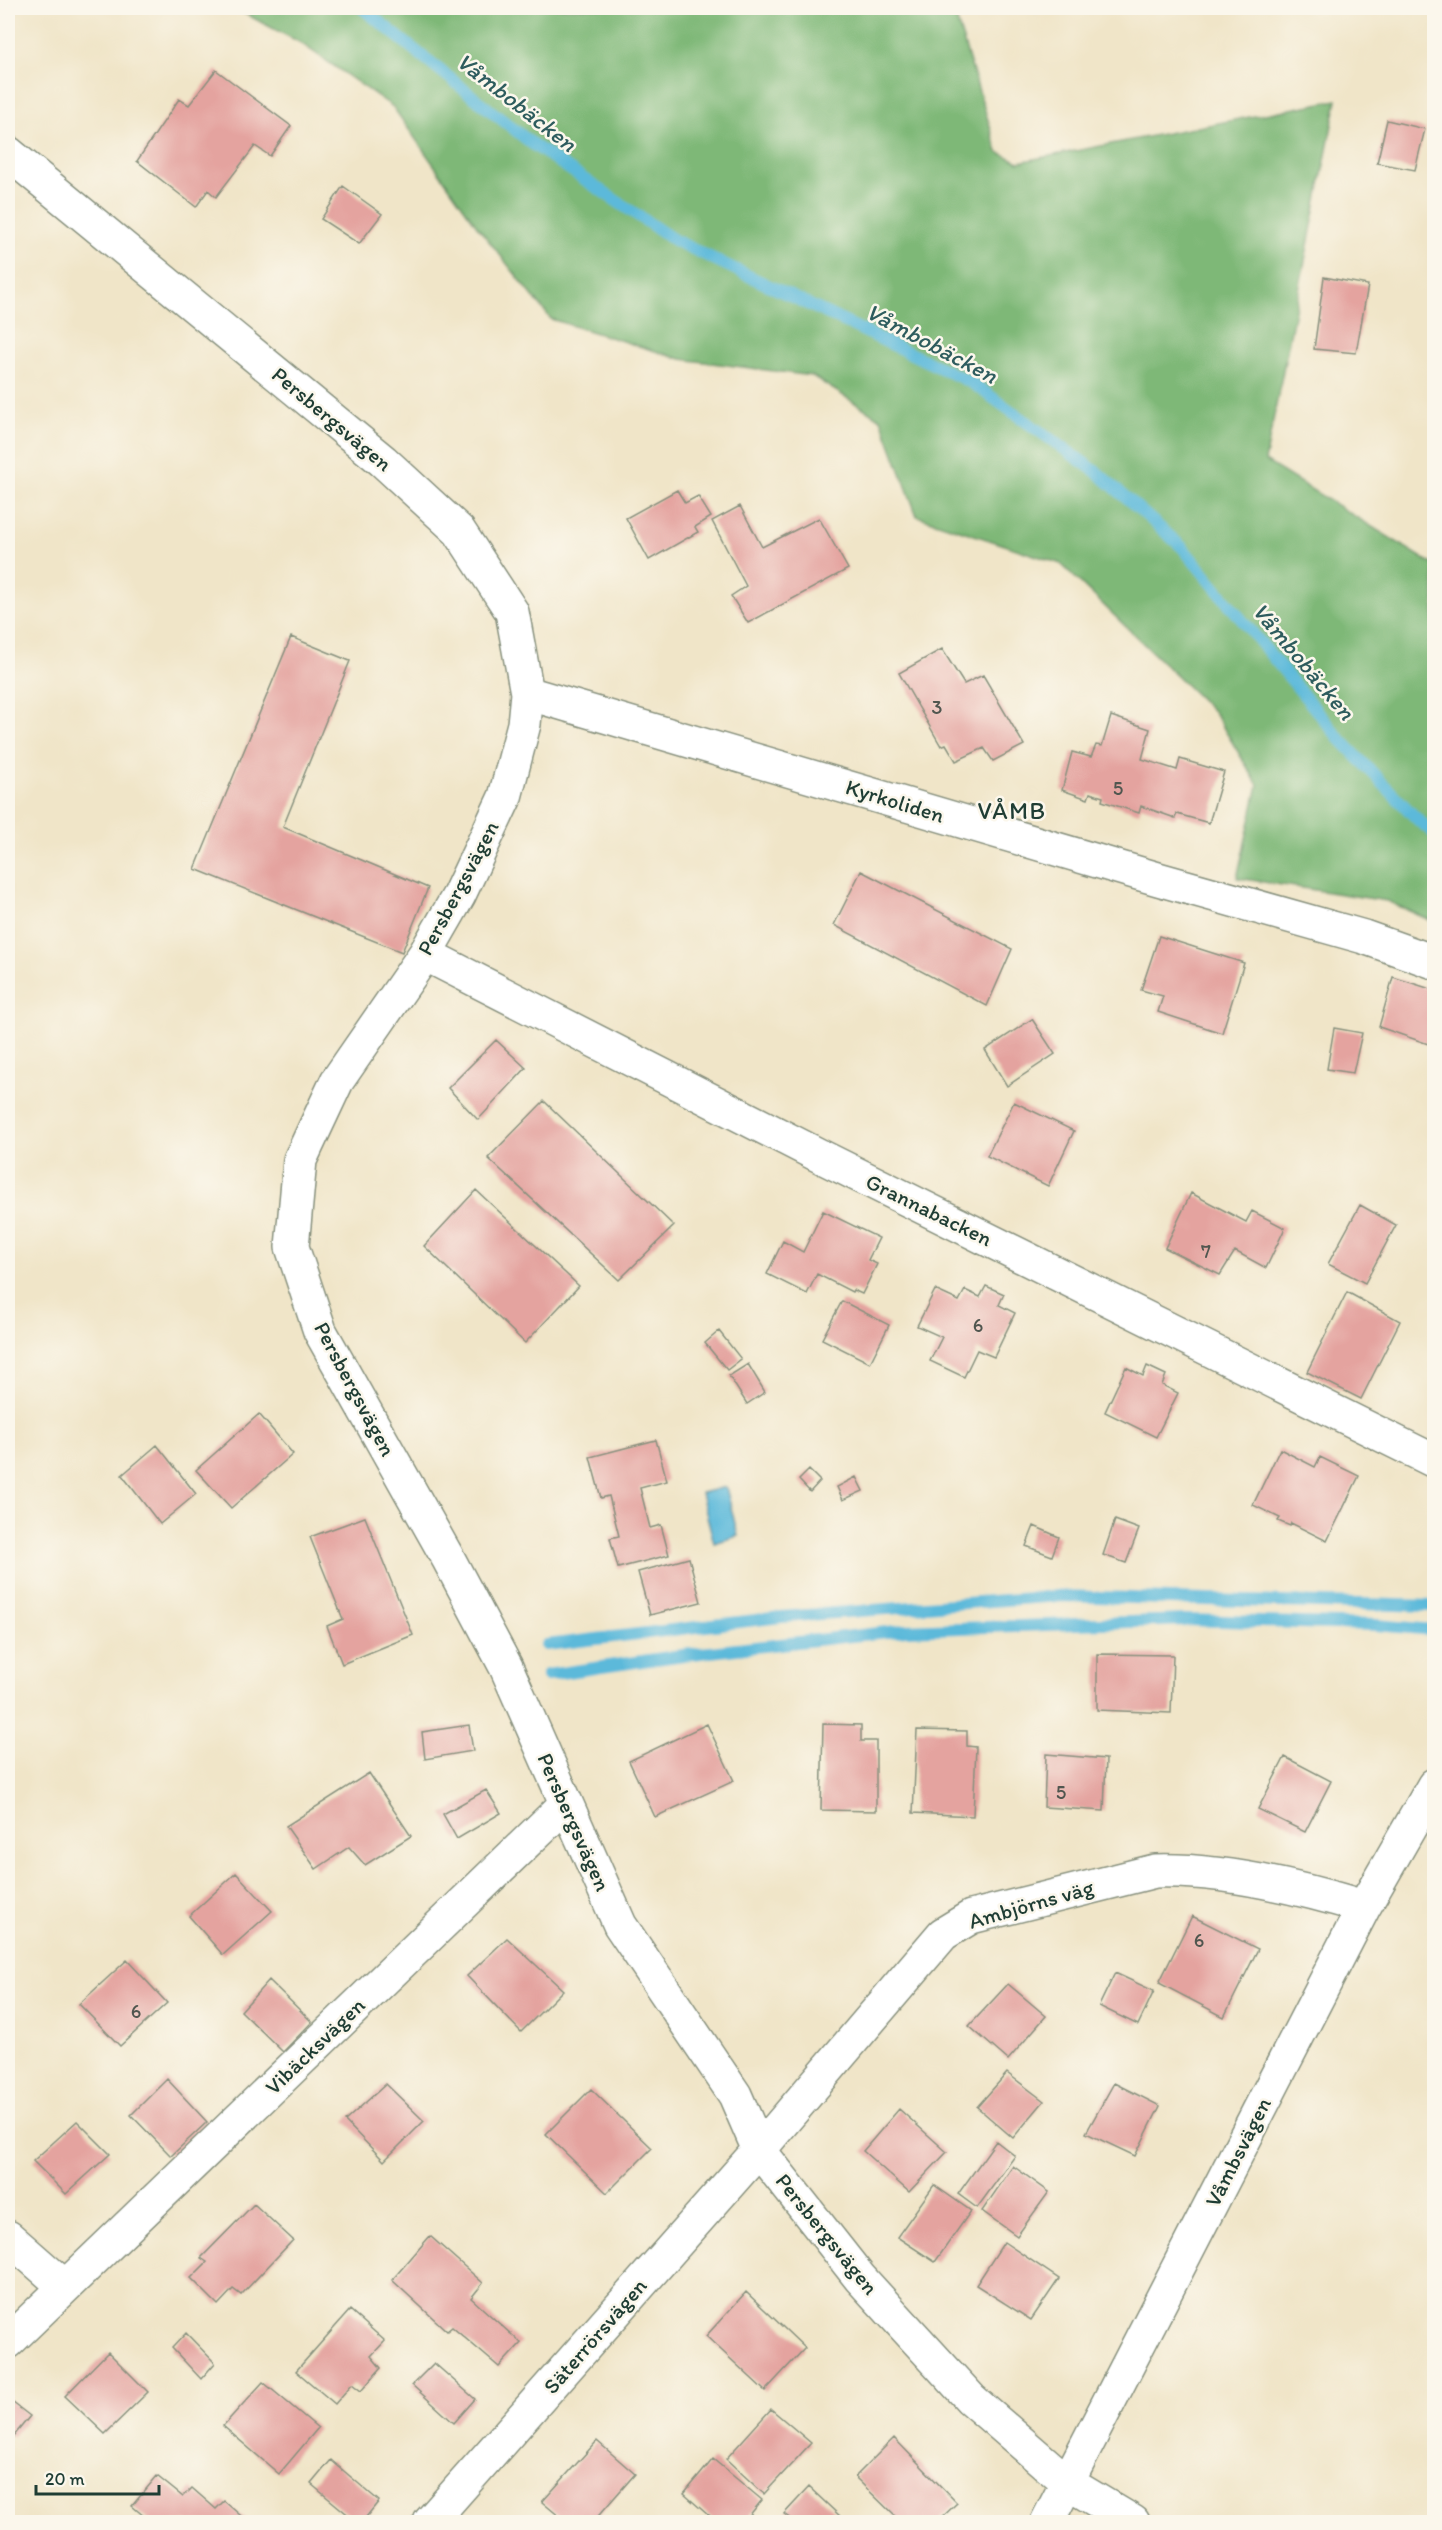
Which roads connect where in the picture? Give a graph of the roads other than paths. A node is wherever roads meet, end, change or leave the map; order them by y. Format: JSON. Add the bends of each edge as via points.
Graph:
{"nodes":[{"id":1,"x":8,"y":153,"type":"edge"},
{"id":2,"x":527,"y":693,"type":"junction"},
{"id":3,"x":425,"y":954,"type":"junction"},
{"id":4,"x":1434,"y":962,"type":"edge"},
{"id":5,"x":1434,"y":1461,"type":"edge"},
{"id":6,"x":1434,"y":1785,"type":"edge"},
{"id":7,"x":566,"y":1804,"type":"junction"},
{"id":8,"x":1364,"y":1907,"type":"junction"},
{"id":9,"x":759,"y":2150,"type":"junction"},
{"id":10,"x":8,"y":2237,"type":"edge"},
{"id":11,"x":65,"y":2286,"type":"junction"},
{"id":12,"x":8,"y":2342,"type":"edge"},
{"id":13,"x":1068,"y":2483,"type":"junction"},
{"id":14,"x":430,"y":2523,"type":"edge"},
{"id":15,"x":1047,"y":2523,"type":"edge"},
{"id":16,"x":1132,"y":2523,"type":"edge"}],
"edges":[{"from":1,"to":2,"type":"street","name":"Persbergsvägen","via":[[383,461],[459,531],[512,612]]},
{"from":2,"to":3,"type":"street","name":"Persbergsvägen","via":[[524,724],[505,797],[459,895]]},
{"from":2,"to":4,"type":"street","name":"Kyrkoliden","via":[[1364,937]]},
{"from":3,"to":5,"type":"street","name":"Grannabacken","via":[[818,1155]]},
{"from":3,"to":7,"type":"street","name":"Persbergsvägen","via":[[337,1081],[300,1160],[292,1247],[320,1330],[506,1668]]},
{"from":6,"to":8,"type":"street","name":"Våmbsvägen"},
{"from":7,"to":9,"type":"street","name":"Persbergsvägen","via":[[620,1925],[735,2095]]},
{"from":7,"to":11,"type":"street","name":"Vibäcksvägen"},
{"from":8,"to":9,"type":"street","name":"Ambjörns väg","via":[[1310,1890],[1185,1870],[1155,1871],[972,1917],[943,1934]]},
{"from":8,"to":13,"type":"street","name":"Våmbsvägen"},
{"from":9,"to":13,"type":"street","name":"Persbergsvägen","via":[[860,2278],[963,2390]]},
{"from":9,"to":14,"type":"street","name":"Säterrörsvägen"},
{"from":10,"to":11,"type":"street"},
{"from":11,"to":12,"type":"street","name":"Vibäcksvägen"},
{"from":13,"to":15,"type":"street","name":"Våmbsvägen"},
{"from":13,"to":16,"type":"street","name":"Persbergsvägen"}]}
